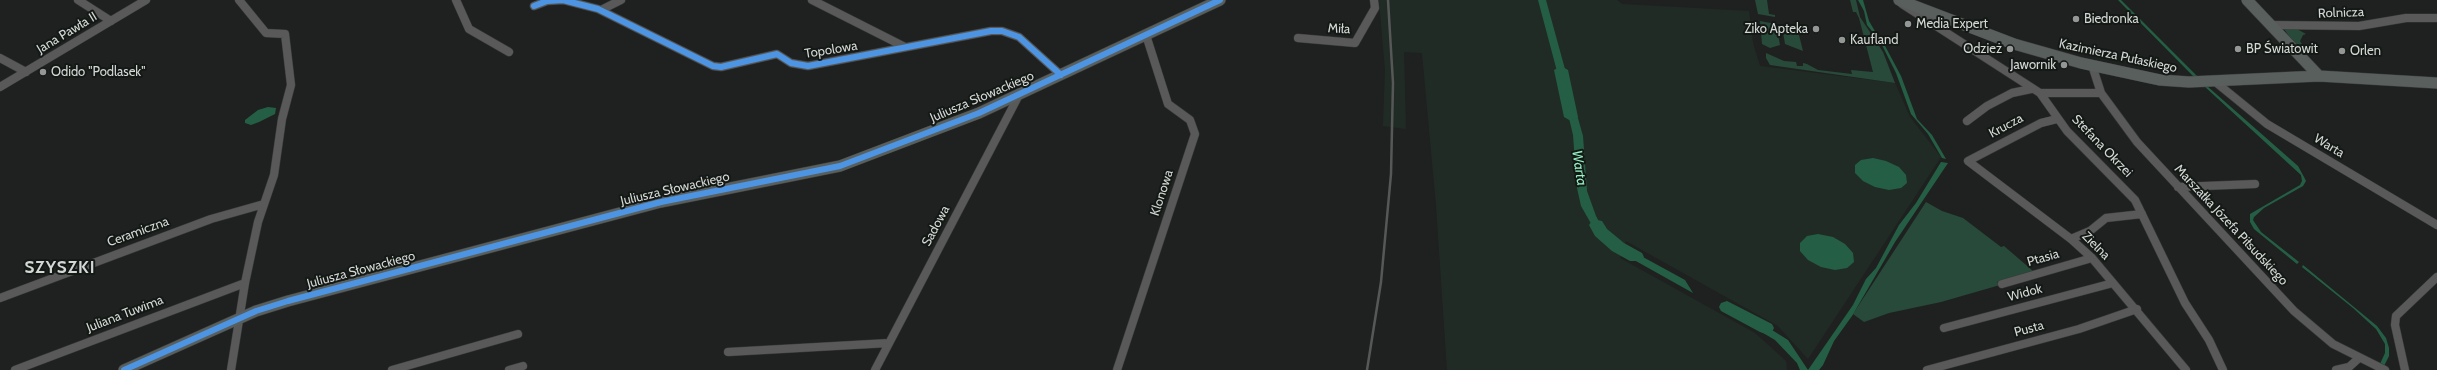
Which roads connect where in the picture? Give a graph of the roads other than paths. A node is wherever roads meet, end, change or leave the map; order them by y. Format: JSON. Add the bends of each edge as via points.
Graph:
{"nodes":[{"id":1,"x":78,"y":0,"type":"edge"},
{"id":2,"x":146,"y":0,"type":"edge"},
{"id":3,"x":239,"y":0,"type":"edge"},
{"id":4,"x":456,"y":0,"type":"edge"},
{"id":5,"x":621,"y":0,"type":"edge"},
{"id":6,"x":812,"y":0,"type":"edge"},
{"id":7,"x":1220,"y":0,"type":"edge"},
{"id":8,"x":1374,"y":0,"type":"edge"},
{"id":9,"x":1898,"y":0,"type":"edge"},
{"id":10,"x":2248,"y":0,"type":"edge"},
{"id":11,"x":534,"y":6,"type":"dead end"},
{"id":12,"x":601,"y":10,"type":"junction"},
{"id":13,"x":2437,"y":18,"type":"edge"},
{"id":14,"x":111,"y":21,"type":"junction"},
{"id":15,"x":2267,"y":21,"type":"junction"},
{"id":16,"x":1146,"y":35,"type":"junction"},
{"id":17,"x":1298,"y":38,"type":"dead end"},
{"id":18,"x":905,"y":47,"type":"junction"},
{"id":19,"x":509,"y":52,"type":"dead end"},
{"id":20,"x":0,"y":58,"type":"edge"},
{"id":21,"x":2092,"y":65,"type":"junction"},
{"id":22,"x":26,"y":72,"type":"junction"},
{"id":23,"x":1061,"y":75,"type":"junction"},
{"id":24,"x":2319,"y":76,"type":"junction"},
{"id":25,"x":2212,"y":80,"type":"junction"},
{"id":26,"x":2437,"y":83,"type":"edge"},
{"id":27,"x":0,"y":87,"type":"edge"},
{"id":28,"x":2031,"y":88,"type":"junction"},
{"id":29,"x":2101,"y":92,"type":"junction"},
{"id":30,"x":2040,"y":93,"type":"junction"},
{"id":31,"x":1019,"y":95,"type":"junction"},
{"id":32,"x":2057,"y":119,"type":"junction"},
{"id":33,"x":1967,"y":121,"type":"dead end"},
{"id":34,"x":1968,"y":161,"type":"joint"},
{"id":35,"x":2256,"y":184,"type":"dead end"},
{"id":36,"x":2178,"y":187,"type":"junction"},
{"id":37,"x":264,"y":204,"type":"junction"},
{"id":38,"x":2142,"y":214,"type":"junction"},
{"id":39,"x":2437,"y":225,"type":"edge"},
{"id":40,"x":2071,"y":239,"type":"junction"},
{"id":41,"x":2092,"y":258,"type":"junction"},
{"id":42,"x":2437,"y":277,"type":"edge"},
{"id":43,"x":2112,"y":282,"type":"junction"},
{"id":44,"x":245,"y":283,"type":"junction"},
{"id":45,"x":2002,"y":284,"type":"dead end"},
{"id":46,"x":0,"y":298,"type":"edge"},
{"id":47,"x":2137,"y":310,"type":"junction"},
{"id":48,"x":241,"y":318,"type":"junction"},
{"id":49,"x":1944,"y":328,"type":"dead end"},
{"id":50,"x":518,"y":334,"type":"dead end"},
{"id":51,"x":889,"y":344,"type":"junction"},
{"id":52,"x":728,"y":352,"type":"dead end"},
{"id":53,"x":2358,"y":358,"type":"junction"},
{"id":54,"x":523,"y":366,"type":"dead end"},
{"id":55,"x":14,"y":370,"type":"edge"},
{"id":56,"x":124,"y":370,"type":"edge"},
{"id":57,"x":231,"y":370,"type":"edge"},
{"id":58,"x":392,"y":370,"type":"edge"},
{"id":59,"x":509,"y":370,"type":"edge"},
{"id":60,"x":875,"y":370,"type":"edge"},
{"id":61,"x":1117,"y":370,"type":"edge"},
{"id":62,"x":1927,"y":370,"type":"edge"},
{"id":63,"x":2186,"y":370,"type":"edge"},
{"id":64,"x":2223,"y":370,"type":"edge"},
{"id":65,"x":2336,"y":370,"type":"edge"},
{"id":66,"x":2385,"y":370,"type":"edge"},
{"id":67,"x":2405,"y":370,"type":"edge"}],
"edges":[{"from":1,"to":14,"type":"street","via":[[105,20]]},
{"from":2,"to":14,"type":"street","name":"Jana Pawła II"},
{"from":3,"to":37,"type":"street","via":[[266,33],[284,34],[291,85],[282,119],[274,175]]},
{"from":4,"to":19,"type":"street","via":[[469,30]]},
{"from":5,"to":12,"type":"street"},
{"from":6,"to":18,"type":"street"},
{"from":7,"to":16,"type":"street","name":"Juliusza Słowackiego"},
{"from":8,"to":17,"type":"street","name":"Miła","via":[[1375,8],[1355,43]]},
{"from":9,"to":21,"type":"street","name":"Kazimierza Pułaskiego","via":[[2014,44]]},
{"from":9,"to":28,"type":"street","name":"Stefana Okrzei"},
{"from":10,"to":15,"type":"street"},
{"from":11,"to":12,"type":"street","name":"Topolowa","via":[[547,1],[564,0]]},
{"from":12,"to":18,"type":"street","name":"Topolowa","via":[[713,66],[721,67],[777,54],[791,63],[808,66]]},
{"from":13,"to":15,"type":"street","name":"Rolnicza","via":[[2406,18],[2355,26]]},
{"from":14,"to":22,"type":"street","name":"Jana Pawła II"},
{"from":15,"to":24,"type":"street"},
{"from":16,"to":23,"type":"street","name":"Juliusza Słowackiego"},
{"from":16,"to":61,"type":"street","name":"Klonowa","via":[[1160,71],[1168,104],[1190,120],[1195,128],[1195,134]]},
{"from":18,"to":23,"type":"street","name":"Topolowa","via":[[991,31],[1006,31],[1019,37]]},
{"from":20,"to":22,"type":"street"},
{"from":21,"to":25,"type":"street","name":"Kazimierza Pułaskiego","via":[[2160,80]]},
{"from":21,"to":29,"type":"street","name":"Marszałka Józefa Piłsudskiego"},
{"from":22,"to":27,"type":"street","name":"Jana Pawła II"},
{"from":23,"to":31,"type":"street","name":"Juliusza Słowackiego"},
{"from":24,"to":25,"type":"street","name":"Kazimierza Pułaskiego"},
{"from":24,"to":26,"type":"street","name":"Kazimierza Pułaskiego"},
{"from":25,"to":39,"type":"street","name":"Warta","via":[[2267,124]]},
{"from":28,"to":30,"type":"street","name":"Stefana Okrzei"},
{"from":28,"to":33,"type":"street","via":[[2012,93],[1987,106]]},
{"from":29,"to":30,"type":"street"},
{"from":29,"to":36,"type":"street","name":"Marszałka Józefa Piłsudskiego","via":[[2137,142]]},
{"from":30,"to":32,"type":"street","name":"Stefana Okrzei"},
{"from":31,"to":48,"type":"street","name":"Juliusza Słowackiego","via":[[840,166],[634,209],[288,301]]},
{"from":31,"to":51,"type":"street","name":"Sadowa"},
{"from":32,"to":34,"type":"street","name":"Krucza","via":[[2041,123]]},
{"from":32,"to":38,"type":"street","name":"Stefana Okrzei","via":[[2127,191]]},
{"from":34,"to":40,"type":"street","name":"Zielna"},
{"from":35,"to":36,"type":"street"},
{"from":36,"to":53,"type":"street","name":"Marszałka Józefa Piłsudskiego","via":[[2309,326]]},
{"from":37,"to":44,"type":"street"},
{"from":37,"to":46,"type":"street","name":"Ceramiczna","via":[[212,219]]},
{"from":38,"to":40,"type":"street","via":[[2106,218],[2090,232]]},
{"from":38,"to":64,"type":"street","name":"Stefana Okrzei","via":[[2185,303],[2209,340]]},
{"from":40,"to":41,"type":"street","name":"Zielna"},
{"from":41,"to":43,"type":"street","name":"Zielna"},
{"from":41,"to":45,"type":"street","name":"Ptasia"},
{"from":42,"to":67,"type":"street","via":[[2396,316],[2395,325]]},
{"from":43,"to":47,"type":"street","name":"Zielna"},
{"from":43,"to":49,"type":"street","name":"Widok"},
{"from":44,"to":48,"type":"street"},
{"from":44,"to":55,"type":"street","name":"Juliana Tuwima"},
{"from":47,"to":62,"type":"street","name":"Pusta","via":[[2079,329]]},
{"from":47,"to":63,"type":"street","name":"Zielna"},
{"from":48,"to":56,"type":"street","name":"Juliusza Słowackiego"},
{"from":48,"to":57,"type":"street"},
{"from":50,"to":58,"type":"street"},
{"from":51,"to":52,"type":"street"},
{"from":51,"to":60,"type":"street","name":"Sadowa"},
{"from":53,"to":65,"type":"street","via":[[2349,367]]},
{"from":53,"to":66,"type":"street","name":"Marszałka Józefa Piłsudskiego"},
{"from":54,"to":59,"type":"street"}]}
